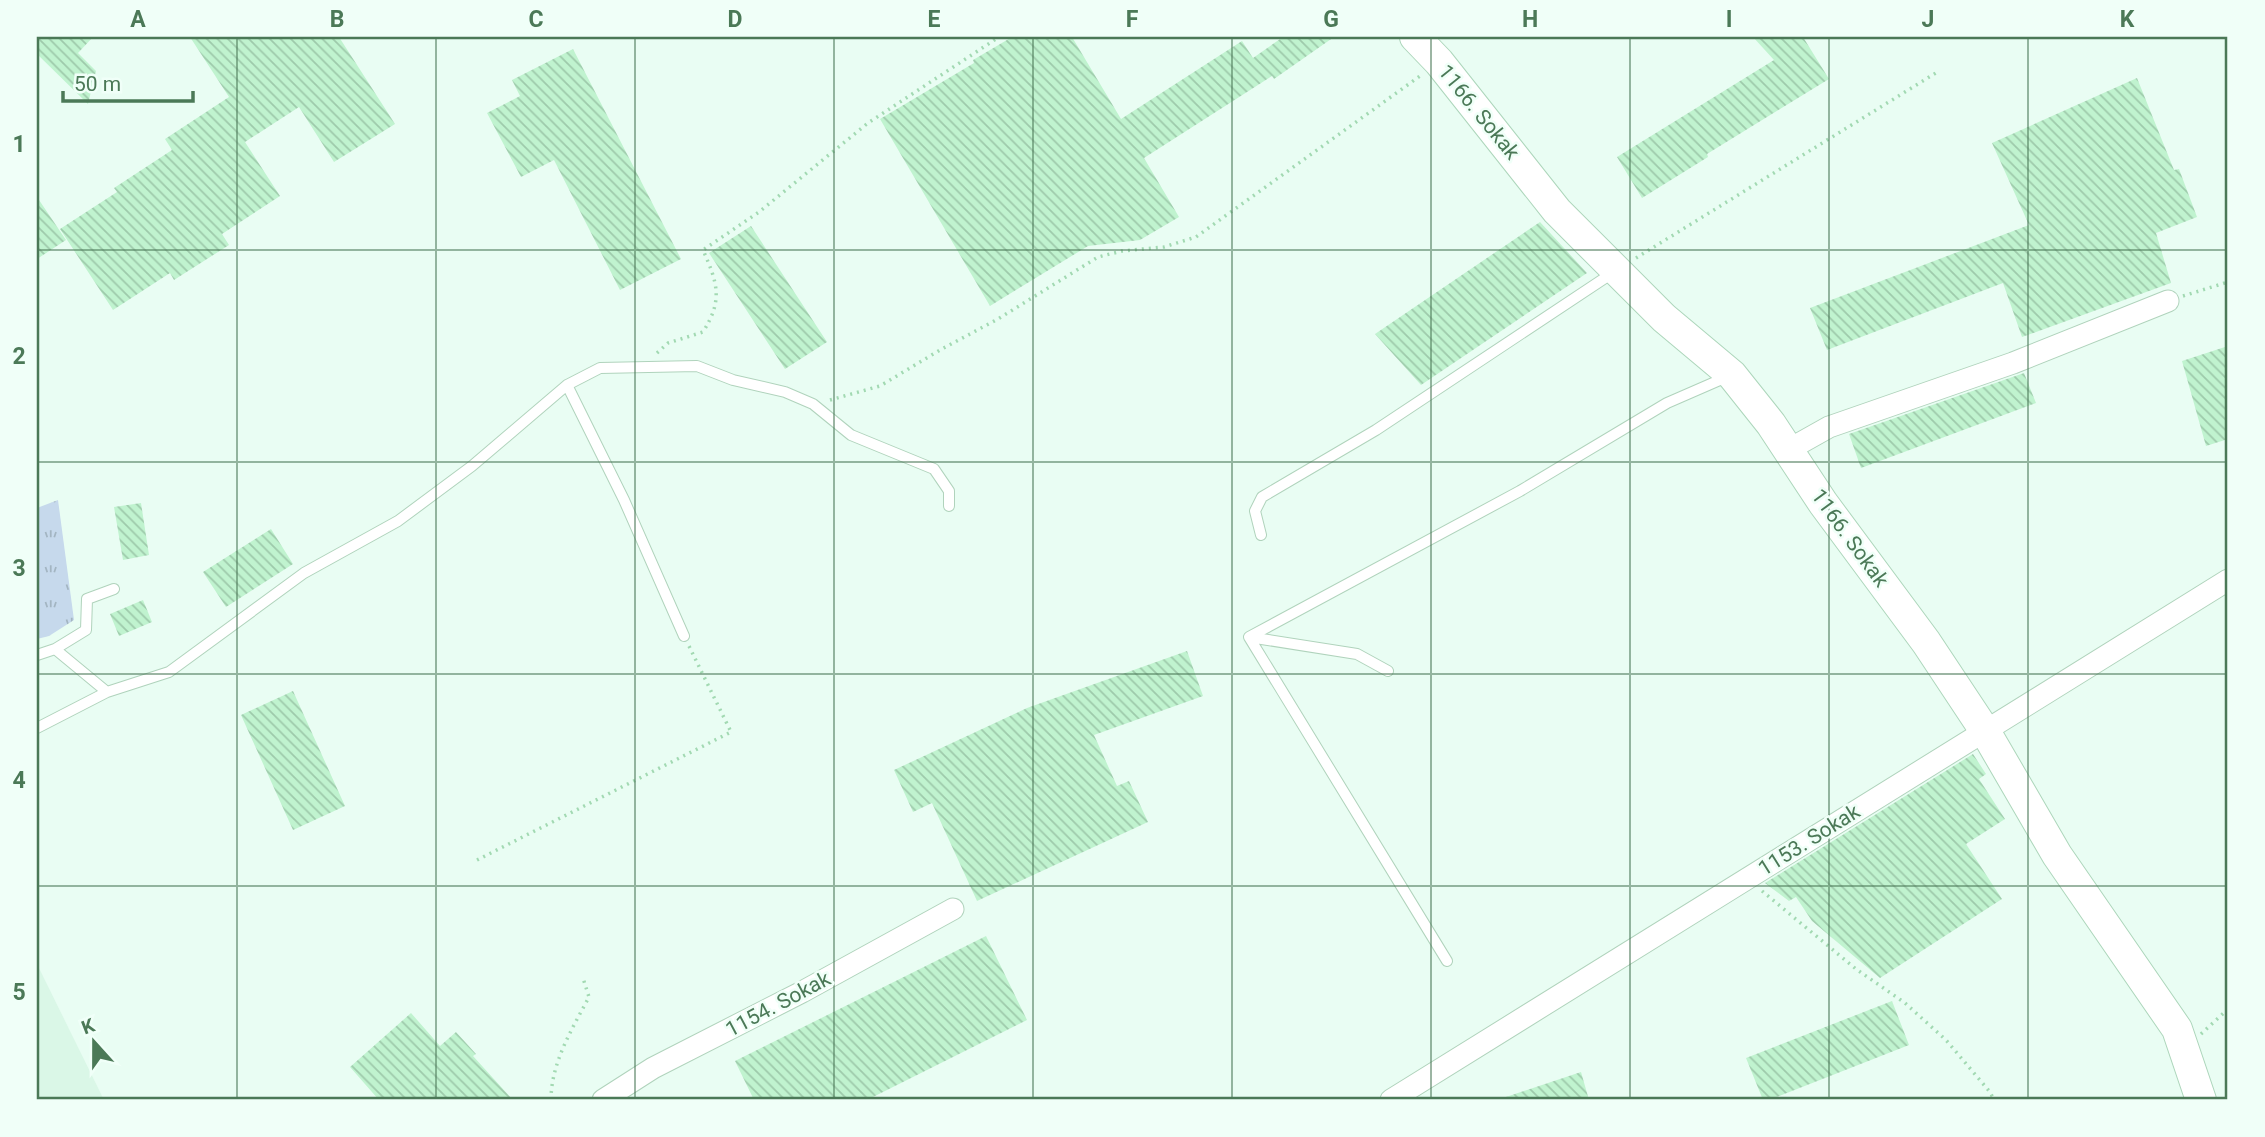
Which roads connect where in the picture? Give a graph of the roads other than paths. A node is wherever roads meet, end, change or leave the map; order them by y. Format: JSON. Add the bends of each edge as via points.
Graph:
{"nodes":[{"id":1,"x":1415,"y":37,"type":"edge"},
{"id":2,"x":1616,"y":270,"type":"junction"},
{"id":3,"x":2168,"y":301,"type":"road end"},
{"id":4,"x":1732,"y":375,"type":"junction"},
{"id":5,"x":567,"y":385,"type":"junction"},
{"id":6,"x":1788,"y":450,"type":"junction"},
{"id":7,"x":949,"y":506,"type":"dead end"},
{"id":8,"x":1261,"y":535,"type":"dead end"},
{"id":9,"x":2228,"y":580,"type":"edge"},
{"id":10,"x":114,"y":589,"type":"dead end"},
{"id":11,"x":684,"y":636,"type":"road end"},
{"id":12,"x":1249,"y":637,"type":"junction"},
{"id":13,"x":55,"y":649,"type":"junction"},
{"id":14,"x":37,"y":655,"type":"edge"},
{"id":15,"x":1388,"y":671,"type":"dead end"},
{"id":16,"x":107,"y":692,"type":"junction"},
{"id":17,"x":37,"y":728,"type":"edge"},
{"id":18,"x":1985,"y":731,"type":"junction"},
{"id":19,"x":953,"y":909,"type":"dead end"},
{"id":20,"x":1447,"y":961,"type":"dead end"},
{"id":21,"x":603,"y":1100,"type":"edge"},
{"id":22,"x":1391,"y":1100,"type":"edge"},
{"id":23,"x":2201,"y":1100,"type":"edge"}],
"edges":[{"from":1,"to":2,"type":"street","name":"1166. Sokak","via":[[1557,211]]},
{"from":2,"to":4,"type":"street","name":"1166. Sokak"},
{"from":2,"to":8,"type":"lane","via":[[1376,430],[1262,497],[1255,511]]},
{"from":3,"to":6,"type":"street","via":[[2013,363],[1829,427]]},
{"from":4,"to":6,"type":"street","name":"1166. Sokak"},
{"from":4,"to":12,"type":"lane","via":[[1667,403],[1520,491]]},
{"from":5,"to":7,"type":"lane","via":[[600,368],[697,366],[785,392],[813,404],[851,435],[934,469],[949,491]]},
{"from":5,"to":11,"type":"lane"},
{"from":5,"to":16,"type":"lane","via":[[472,466],[398,521],[304,573],[169,672]]},
{"from":6,"to":18,"type":"street","name":"1166. Sokak"},
{"from":9,"to":18,"type":"street","name":"1153. Sokak"},
{"from":10,"to":13,"type":"lane","via":[[87,599],[86,630]]},
{"from":12,"to":15,"type":"lane","via":[[1357,654]]},
{"from":12,"to":20,"type":"lane"},
{"from":13,"to":14,"type":"lane"},
{"from":13,"to":16,"type":"lane"},
{"from":16,"to":17,"type":"lane"},
{"from":18,"to":22,"type":"street","name":"1153. Sokak"},
{"from":18,"to":23,"type":"street","name":"1166. Sokak","via":[[2057,855],[2177,1029]]},
{"from":19,"to":21,"type":"street","name":"1154. Sokak","via":[[653,1068]]}]}
